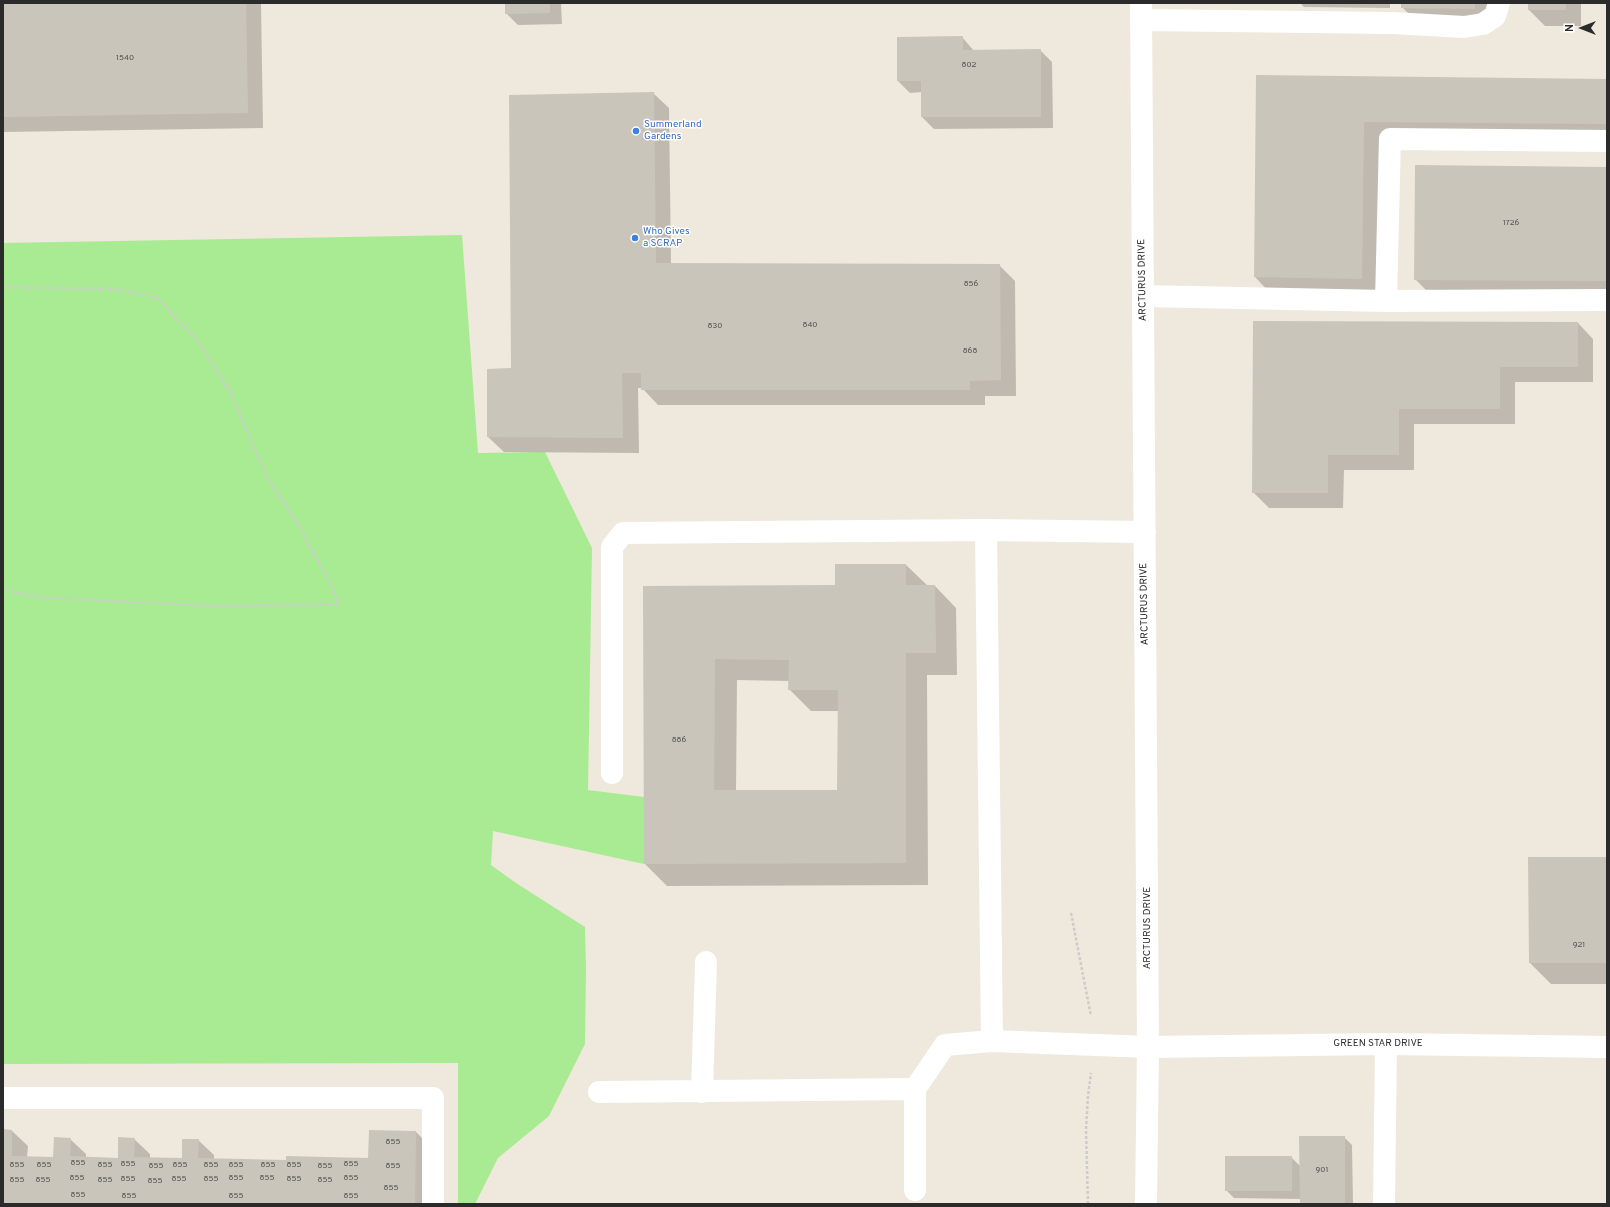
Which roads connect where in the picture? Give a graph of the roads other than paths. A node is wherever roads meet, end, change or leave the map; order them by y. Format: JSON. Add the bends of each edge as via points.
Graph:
{"nodes":[{"id":1,"x":1499,"y":3,"type":"edge"},
{"id":2,"x":1141,"y":12,"type":"edge"},
{"id":3,"x":1607,"y":141,"type":"edge"},
{"id":4,"x":1143,"y":296,"type":"junction"},
{"id":5,"x":1607,"y":300,"type":"edge"},
{"id":6,"x":1386,"y":301,"type":"junction"},
{"id":7,"x":986,"y":530,"type":"junction"},
{"id":8,"x":1145,"y":532,"type":"junction"},
{"id":9,"x":612,"y":773,"type":"dead end"},
{"id":10,"x":706,"y":962,"type":"dead end"},
{"id":11,"x":992,"y":1041,"type":"junction"},
{"id":12,"x":1386,"y":1044,"type":"junction"},
{"id":13,"x":1148,"y":1047,"type":"junction"},
{"id":14,"x":1607,"y":1047,"type":"edge"},
{"id":15,"x":915,"y":1089,"type":"junction"},
{"id":16,"x":598,"y":1092,"type":"dead end"},
{"id":17,"x":702,"y":1092,"type":"junction"},
{"id":18,"x":3,"y":1098,"type":"edge"},
{"id":19,"x":915,"y":1190,"type":"dead end"},
{"id":20,"x":433,"y":1204,"type":"edge"},
{"id":21,"x":1146,"y":1204,"type":"edge"},
{"id":22,"x":1384,"y":1204,"type":"edge"}],
"edges":[{"from":1,"to":2,"type":"street","via":[[1495,16],[1483,24],[1464,27]]},
{"from":2,"to":4,"type":"street","name":"ARCTURUS DRIVE"},
{"from":3,"to":6,"type":"street","via":[[1390,139]]},
{"from":4,"to":6,"type":"street"},
{"from":4,"to":8,"type":"street","name":"ARCTURUS DRIVE"},
{"from":5,"to":6,"type":"street"},
{"from":7,"to":8,"type":"street"},
{"from":7,"to":9,"type":"street","via":[[623,533],[612,547]]},
{"from":7,"to":11,"type":"street"},
{"from":8,"to":13,"type":"street","name":"ARCTURUS DRIVE"},
{"from":10,"to":17,"type":"street"},
{"from":11,"to":13,"type":"street","name":"GREEN STAR DRIVE"},
{"from":11,"to":15,"type":"street","name":"GREEN STAR DRIVE","via":[[945,1045]]},
{"from":12,"to":13,"type":"street","name":"GREEN STAR DRIVE"},
{"from":12,"to":14,"type":"street","name":"GREEN STAR DRIVE"},
{"from":12,"to":22,"type":"street"},
{"from":13,"to":21,"type":"street","name":"ARCTURUS DRIVE"},
{"from":15,"to":17,"type":"street"},
{"from":15,"to":19,"type":"street"},
{"from":16,"to":17,"type":"street"},
{"from":18,"to":20,"type":"street","via":[[433,1098]]}]}
